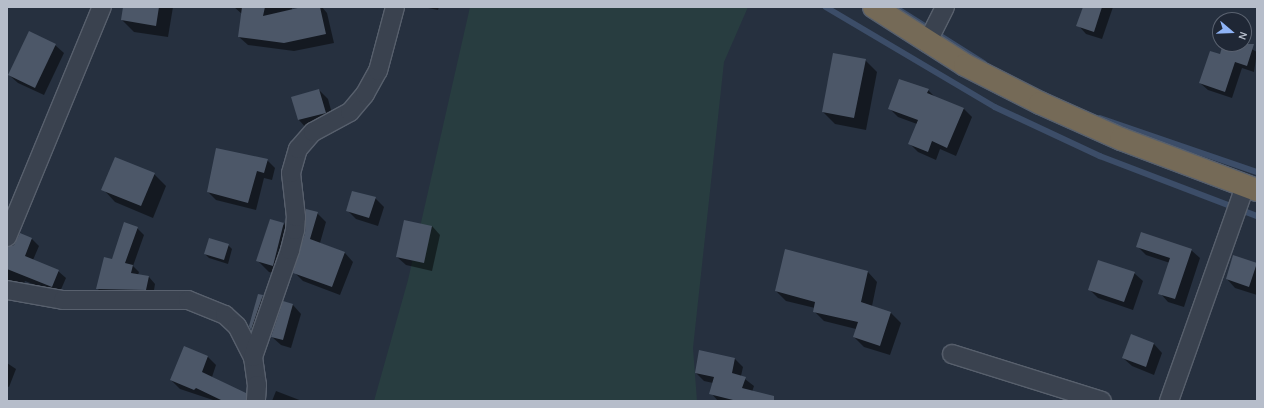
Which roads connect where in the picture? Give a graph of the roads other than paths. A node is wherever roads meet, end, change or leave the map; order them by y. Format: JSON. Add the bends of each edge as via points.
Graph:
{"nodes":[{"id":1,"x":102,"y":7,"type":"edge"},
{"id":2,"x":395,"y":7,"type":"edge"},
{"id":3,"x":874,"y":7,"type":"edge"},
{"id":4,"x":945,"y":7,"type":"edge"},
{"id":5,"x":927,"y":43,"type":"junction"},
{"id":6,"x":1251,"y":188,"type":"edge"},
{"id":7,"x":7,"y":237,"type":"edge"},
{"id":8,"x":7,"y":290,"type":"edge"},
{"id":9,"x":952,"y":354,"type":"dead end"},
{"id":10,"x":253,"y":357,"type":"junction"},
{"id":11,"x":256,"y":401,"type":"edge"},
{"id":12,"x":1102,"y":401,"type":"edge"},
{"id":13,"x":1169,"y":401,"type":"edge"}],
"edges":[{"from":1,"to":7,"type":"street"},
{"from":2,"to":10,"type":"street","via":[[378,71],[365,94],[350,112],[313,132],[298,149],[291,173],[295,230]]},
{"from":3,"to":5,"type":"highway"},
{"from":4,"to":5,"type":"street"},
{"from":5,"to":6,"type":"highway","via":[[1040,103],[1121,139]]},
{"from":6,"to":13,"type":"street"},
{"from":8,"to":10,"type":"street","via":[[63,300],[188,300],[225,315],[237,326]]},
{"from":9,"to":12,"type":"street"},
{"from":10,"to":11,"type":"street","via":[[257,385]]}]}
